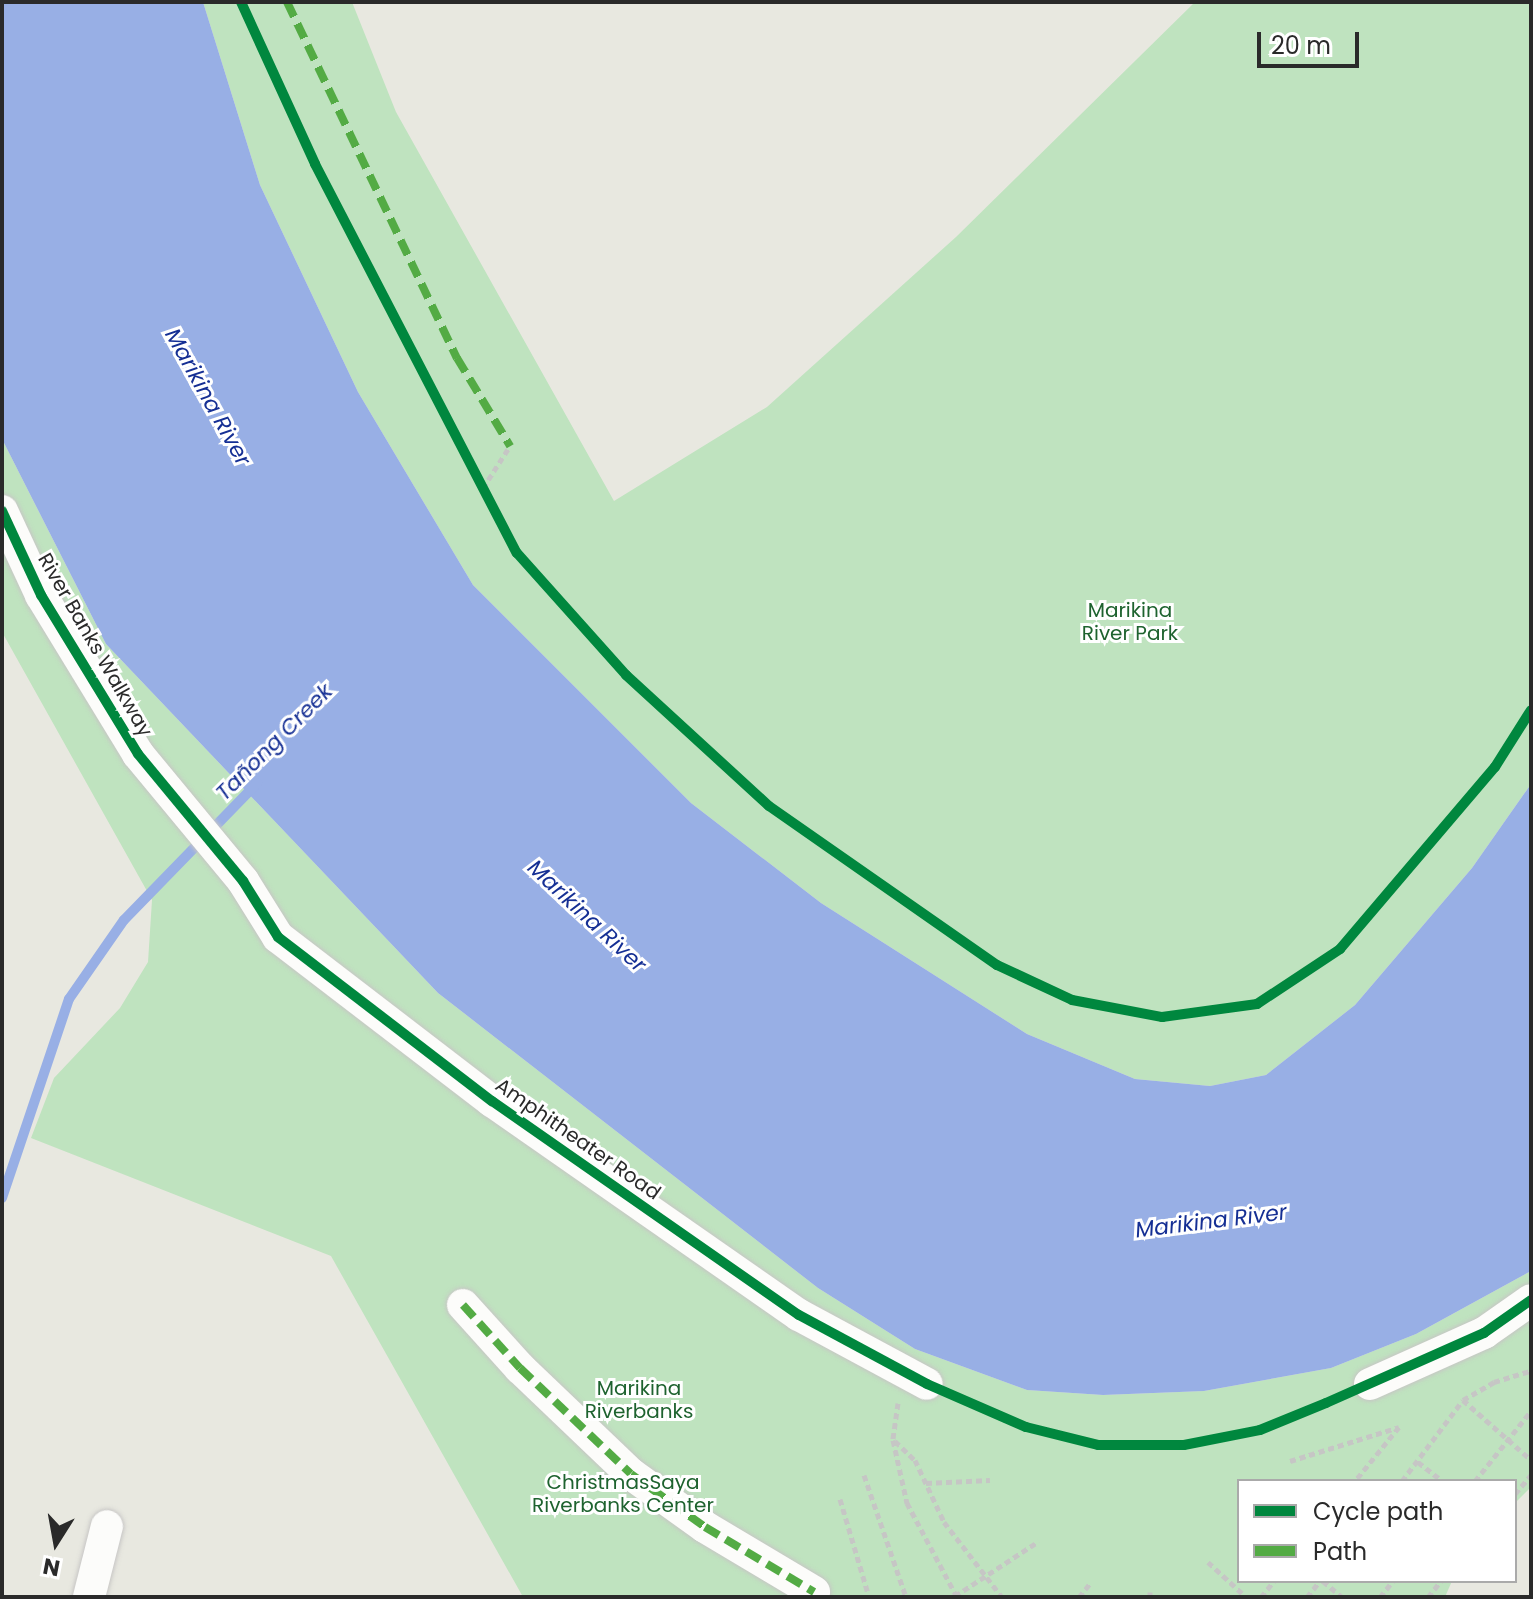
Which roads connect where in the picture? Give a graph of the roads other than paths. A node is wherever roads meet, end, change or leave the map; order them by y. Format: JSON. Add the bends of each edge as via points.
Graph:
{"nodes":[{"id":1,"x":2,"y":511,"type":"edge"},
{"id":2,"x":243,"y":881,"type":"joint"},
{"id":3,"x":1531,"y":1300,"type":"edge"},
{"id":4,"x":463,"y":1305,"type":"dead end"},
{"id":5,"x":927,"y":1384,"type":"dead end"},
{"id":6,"x":1370,"y":1384,"type":"dead end"},
{"id":7,"x":107,"y":1526,"type":"dead end"},
{"id":8,"x":814,"y":1592,"type":"dead end"},
{"id":9,"x":89,"y":1597,"type":"edge"}],
"edges":[{"from":1,"to":2,"type":"street","name":"River Banks Walkway","via":[[41,595],[138,754]]},
{"from":2,"to":5,"type":"street","name":"Amphitheater Road","via":[[278,937],[492,1101],[799,1315]]},
{"from":3,"to":6,"type":"street","via":[[1484,1333]]},
{"from":4,"to":8,"type":"street","via":[[631,1474],[705,1527]]},
{"from":7,"to":9,"type":"street"}]}
